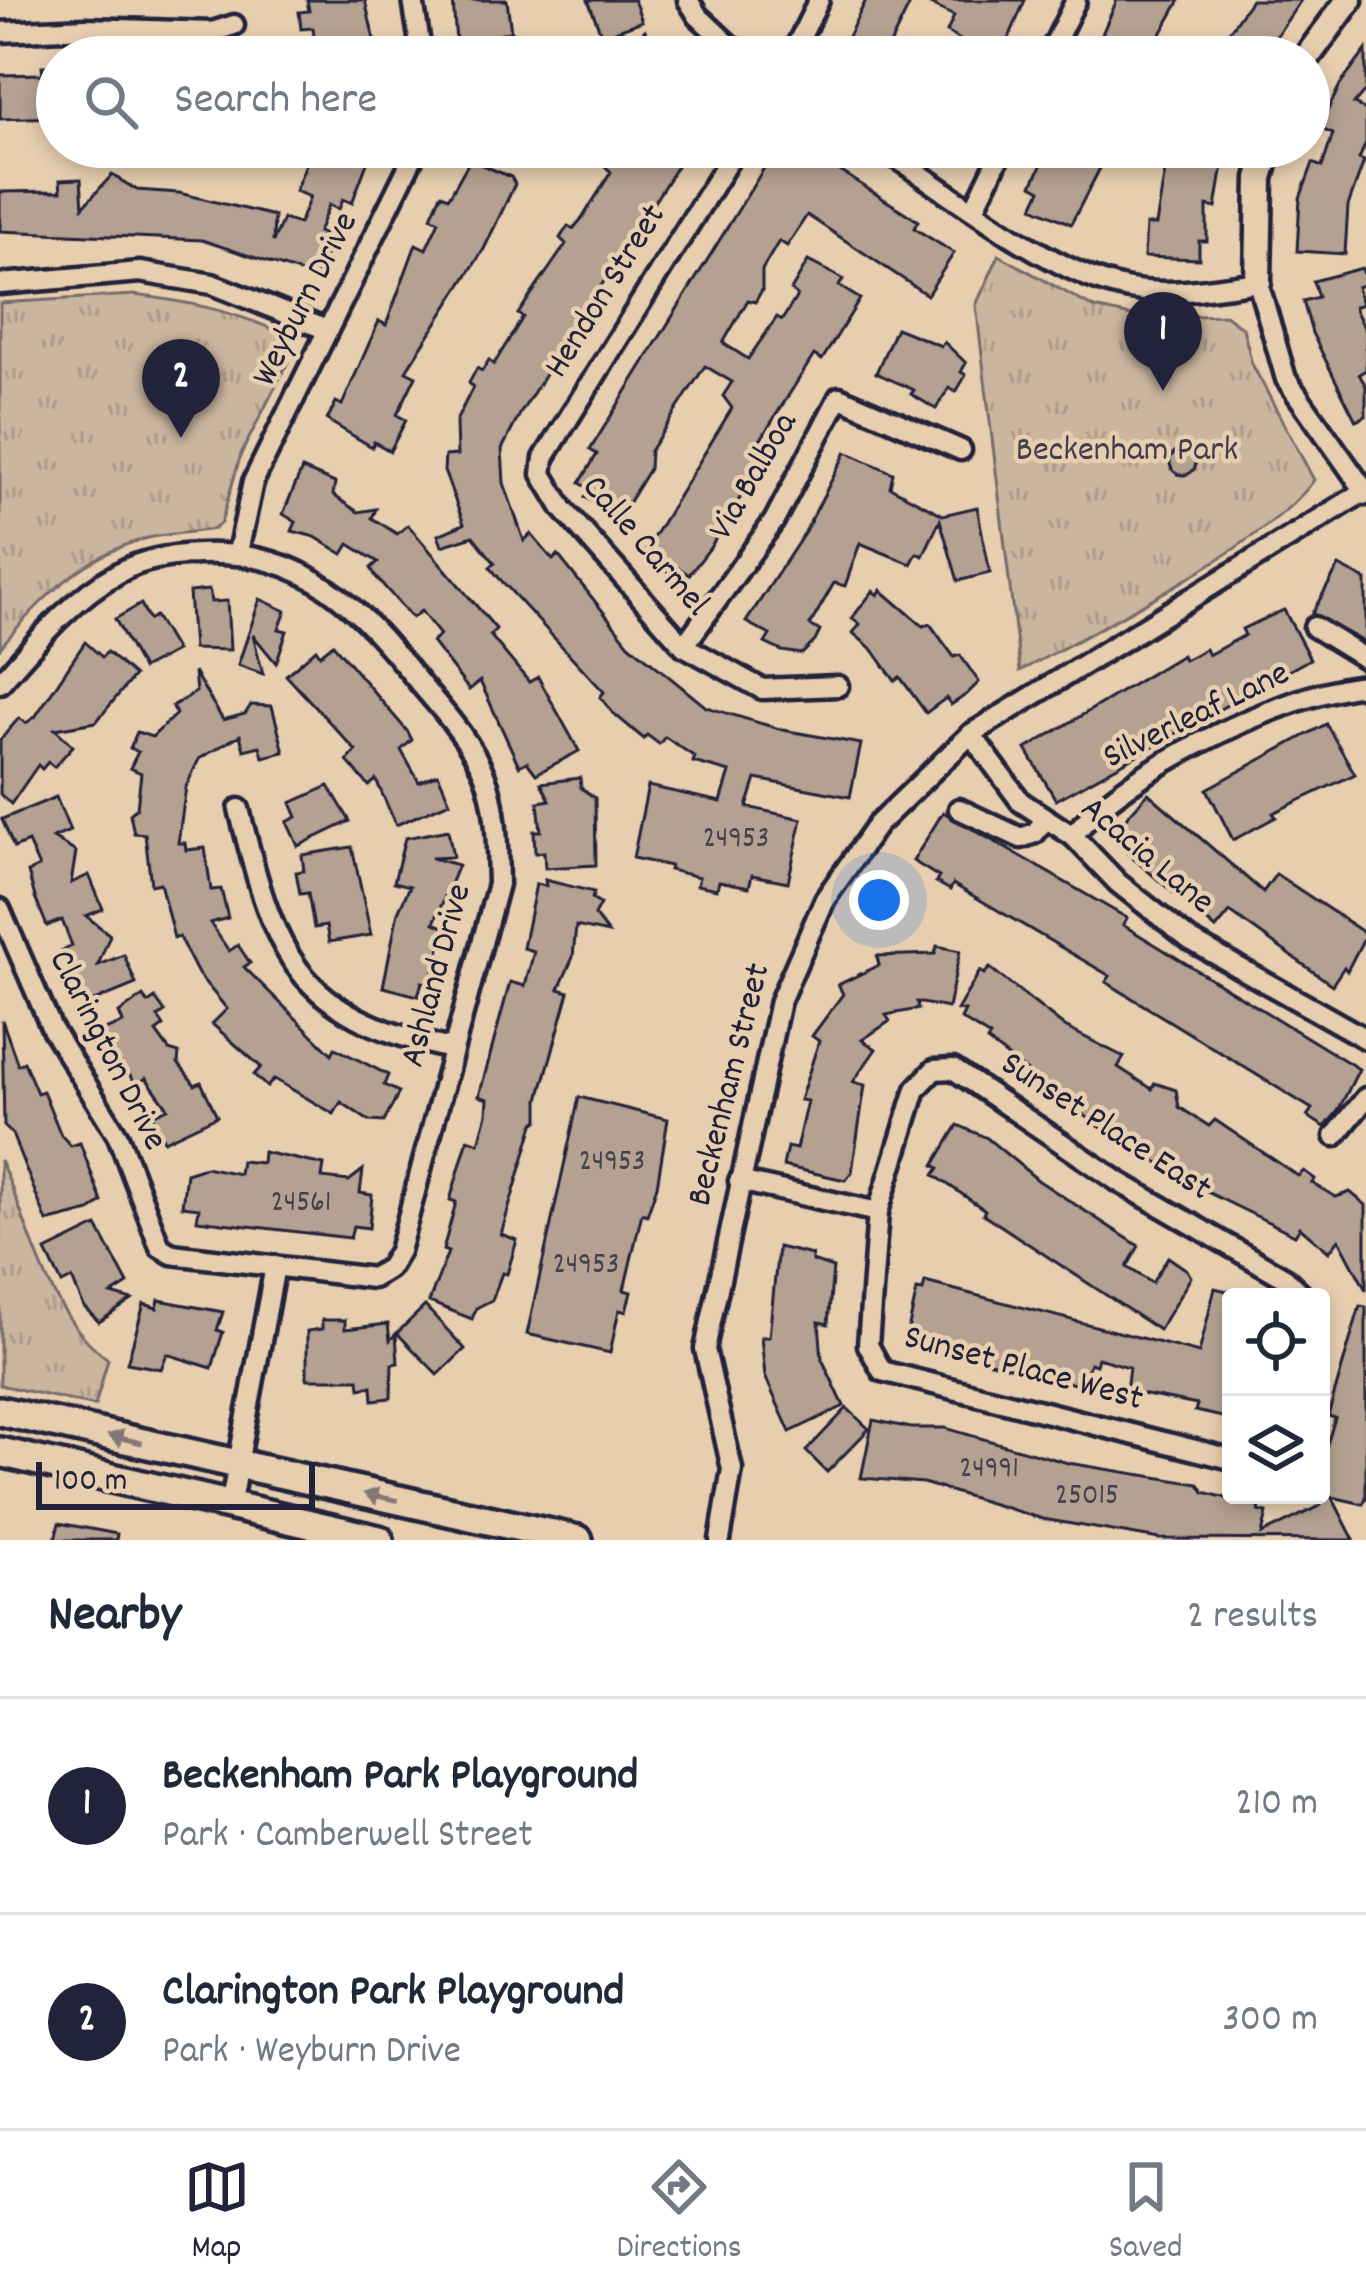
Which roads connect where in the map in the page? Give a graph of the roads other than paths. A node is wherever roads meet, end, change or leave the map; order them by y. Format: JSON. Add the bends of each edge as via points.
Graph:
{"nodes":[{"id":1,"x":413,"y":0,"type":"edge"},
{"id":2,"x":688,"y":0,"type":"edge"},
{"id":3,"x":819,"y":0,"type":"edge"},
{"id":4,"x":1076,"y":0,"type":"edge"},
{"id":5,"x":1348,"y":0,"type":"edge"},
{"id":6,"x":233,"y":26,"type":"dead end"},
{"id":7,"x":0,"y":32,"type":"edge"},
{"id":8,"x":419,"y":36,"type":"edge"},
{"id":9,"x":719,"y":36,"type":"edge"},
{"id":10,"x":801,"y":36,"type":"edge"},
{"id":11,"x":1058,"y":36,"type":"edge"},
{"id":12,"x":1322,"y":36,"type":"edge"},
{"id":13,"x":408,"y":168,"type":"edge"},
{"id":14,"x":724,"y":168,"type":"edge"},
{"id":15,"x":912,"y":168,"type":"edge"},
{"id":16,"x":994,"y":168,"type":"edge"},
{"id":17,"x":1263,"y":168,"type":"edge"},
{"id":18,"x":974,"y":208,"type":"junction"},
{"id":19,"x":1258,"y":282,"type":"junction"},
{"id":20,"x":0,"y":284,"type":"edge"},
{"id":21,"x":327,"y":330,"type":"junction"},
{"id":22,"x":961,"y":449,"type":"dead end"},
{"id":23,"x":542,"y":475,"type":"joint"},
{"id":24,"x":1366,"y":492,"type":"edge"},
{"id":25,"x":238,"y":552,"type":"junction"},
{"id":26,"x":1314,"y":627,"type":"dead end"},
{"id":27,"x":684,"y":646,"type":"junction"},
{"id":28,"x":1366,"y":658,"type":"edge"},
{"id":29,"x":0,"y":683,"type":"edge"},
{"id":30,"x":1366,"y":685,"type":"edge"},
{"id":31,"x":838,"y":686,"type":"dead end"},
{"id":32,"x":971,"y":734,"type":"junction"},
{"id":33,"x":239,"y":808,"type":"dead end"},
{"id":34,"x":958,"y":809,"type":"dead end"},
{"id":35,"x":1046,"y":818,"type":"junction"},
{"id":36,"x":1073,"y":836,"type":"junction"},
{"id":37,"x":0,"y":909,"type":"edge"},
{"id":38,"x":1366,"y":1039,"type":"edge"},
{"id":39,"x":452,"y":1049,"type":"junction"},
{"id":40,"x":1366,"y":1098,"type":"edge"},
{"id":41,"x":1335,"y":1136,"type":"dead end"},
{"id":42,"x":739,"y":1181,"type":"junction"},
{"id":43,"x":878,"y":1212,"type":"junction"},
{"id":44,"x":275,"y":1266,"type":"junction"},
{"id":45,"x":1296,"y":1288,"type":"edge"},
{"id":46,"x":0,"y":1411,"type":"edge"},
{"id":47,"x":0,"y":1452,"type":"edge"},
{"id":48,"x":1222,"y":1457,"type":"edge"},
{"id":49,"x":239,"y":1466,"type":"junction"},
{"id":50,"x":230,"y":1507,"type":"junction"},
{"id":51,"x":379,"y":1540,"type":"edge"},
{"id":52,"x":578,"y":1540,"type":"edge"},
{"id":53,"x":719,"y":1540,"type":"edge"}],
"edges":[{"from":1,"to":8,"type":"street"},
{"from":2,"to":9,"type":"street"},
{"from":3,"to":10,"type":"street"},
{"from":4,"to":11,"type":"street"},
{"from":5,"to":12,"type":"street"},
{"from":6,"to":7,"type":"street"},
{"from":13,"to":21,"type":"street","name":"Weyburn Drive"},
{"from":14,"to":23,"type":"street","name":"Hendon Street","via":[[544,458]]},
{"from":15,"to":18,"type":"street"},
{"from":16,"to":18,"type":"street"},
{"from":17,"to":19,"type":"street"},
{"from":18,"to":19,"type":"street","via":[[1120,287],[1180,292]]},
{"from":19,"to":24,"type":"street","via":[[1286,379]]},
{"from":20,"to":21,"type":"street","via":[[140,272],[212,284]]},
{"from":21,"to":25,"type":"street","name":"Weyburn Drive","via":[[253,482]]},
{"from":22,"to":27,"type":"street","name":"Via Balboa","via":[[839,398],[774,521]]},
{"from":23,"to":27,"type":"street","name":"Calle Carmel","via":[[562,509]]},
{"from":24,"to":32,"type":"street","name":"Beckenham Street"},
{"from":25,"to":29,"type":"street","via":[[174,555],[122,570],[80,599]]},
{"from":25,"to":39,"type":"street","name":"Ashland Drive","via":[[296,569],[364,615],[458,729],[485,776],[498,884]]},
{"from":26,"to":28,"type":"street"},
{"from":27,"to":31,"type":"street","name":"Calle Carmel","via":[[762,689]]},
{"from":30,"to":36,"type":"street","name":"Silverleaf Lane","via":[[1304,700],[1187,750],[1121,786]]},
{"from":32,"to":35,"type":"street","name":"Acacia Lane","via":[[1022,802]]},
{"from":32,"to":42,"type":"street","name":"Beckenham Street","via":[[877,825],[816,916],[780,1001]]},
{"from":33,"to":39,"type":"street","via":[[258,887],[291,962],[323,998],[362,1024]]},
{"from":34,"to":35,"type":"street","via":[[1021,838]]},
{"from":35,"to":36,"type":"street","name":"Acacia Lane"},
{"from":36,"to":38,"type":"street","name":"Acacia Lane","via":[[1190,940]]},
{"from":37,"to":44,"type":"street","name":"Clarington Drive","via":[[52,1029],[118,1136],[160,1246]]},
{"from":39,"to":44,"type":"street","name":"Ashland Drive","via":[[389,1268],[373,1278]]},
{"from":40,"to":41,"type":"street"},
{"from":42,"to":43,"type":"street"},
{"from":42,"to":53,"type":"street","name":"Beckenham Street","via":[[705,1348],[732,1469]]},
{"from":43,"to":45,"type":"street","name":"Sunset Place East","via":[[916,1089],[934,1070],[952,1069]]},
{"from":43,"to":48,"type":"street","name":"Sunset Place West","via":[[868,1345],[882,1371]]},
{"from":44,"to":49,"type":"street"},
{"from":49,"to":46,"type":"main road","one_way":true},
{"from":47,"to":50,"type":"main road"},
{"from":49,"to":50,"type":"street"},
{"from":52,"to":49,"type":"main road","one_way":true},
{"from":50,"to":51,"type":"main road"}]}
